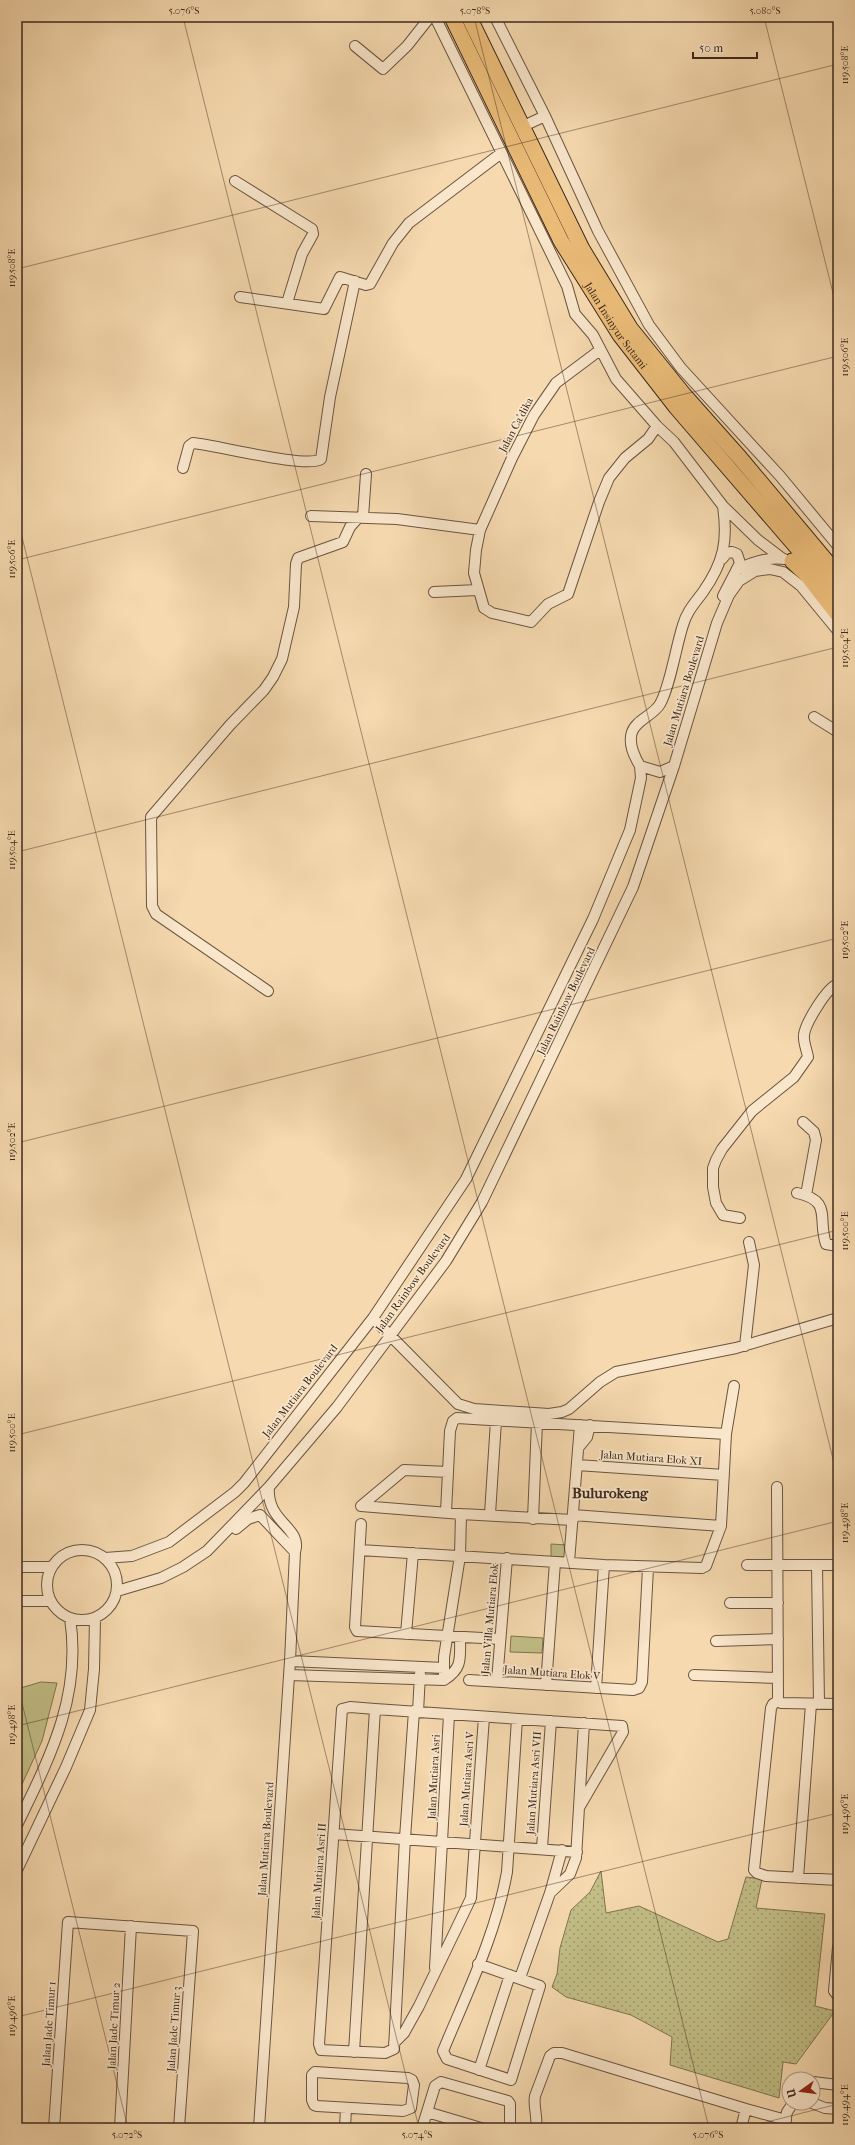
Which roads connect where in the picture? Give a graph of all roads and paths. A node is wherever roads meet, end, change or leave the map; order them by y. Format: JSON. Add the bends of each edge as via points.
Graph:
{"nodes":[{"id":1,"x":430,"y":17,"type":"edge"},
{"id":2,"x":435,"y":17,"type":"edge"},
{"id":3,"x":452,"y":17,"type":"edge"},
{"id":4,"x":469,"y":17,"type":"edge"},
{"id":5,"x":495,"y":17,"type":"edge"},
{"id":6,"x":355,"y":46,"type":"dead end"},
{"id":7,"x":545,"y":116,"type":"junction"},
{"id":8,"x":530,"y":123,"type":"dead end"},
{"id":9,"x":504,"y":136,"type":"dead end"},
{"id":10,"x":494,"y":141,"type":"junction"},
{"id":11,"x":500,"y":154,"type":"junction"},
{"id":12,"x":235,"y":181,"type":"dead end"},
{"id":13,"x":355,"y":281,"type":"junction"},
{"id":14,"x":240,"y":297,"type":"dead end"},
{"id":15,"x":287,"y":303,"type":"junction"},
{"id":16,"x":600,"y":350,"type":"junction"},
{"id":17,"x":657,"y":426,"type":"junction"},
{"id":18,"x":183,"y":468,"type":"dead end"},
{"id":19,"x":366,"y":474,"type":"dead end"},
{"id":20,"x":723,"y":506,"type":"junction"},
{"id":21,"x":311,"y":516,"type":"dead end"},
{"id":22,"x":360,"y":518,"type":"junction"},
{"id":23,"x":480,"y":530,"type":"junction"},
{"id":24,"x":838,"y":546,"type":"edge"},
{"id":25,"x":721,"y":560,"type":"junction"},
{"id":26,"x":787,"y":560,"type":"junction"},
{"id":27,"x":737,"y":570,"type":"junction"},
{"id":28,"x":838,"y":575,"type":"edge"},
{"id":29,"x":478,"y":590,"type":"junction"},
{"id":30,"x":434,"y":592,"type":"dead end"},
{"id":31,"x":838,"y":595,"type":"edge"},
{"id":32,"x":838,"y":615,"type":"edge"},
{"id":33,"x":717,"y":623,"type":"junction"},
{"id":34,"x":838,"y":631,"type":"edge"},
{"id":35,"x":814,"y":717,"type":"dead end"},
{"id":36,"x":838,"y":732,"type":"edge"},
{"id":37,"x":640,"y":766,"type":"junction"},
{"id":38,"x":674,"y":766,"type":"junction"},
{"id":39,"x":838,"y":984,"type":"edge"},
{"id":40,"x":268,"y":991,"type":"dead end"},
{"id":41,"x":803,"y":1122,"type":"dead end"},
{"id":42,"x":466,"y":1179,"type":"joint"},
{"id":43,"x":740,"y":1218,"type":"dead end"},
{"id":44,"x":750,"y":1242,"type":"dead end"},
{"id":45,"x":838,"y":1246,"type":"edge"},
{"id":46,"x":373,"y":1318,"type":"junction"},
{"id":47,"x":838,"y":1318,"type":"edge"},
{"id":48,"x":391,"y":1334,"type":"junction"},
{"id":49,"x":745,"y":1346,"type":"junction"},
{"id":50,"x":734,"y":1386,"type":"dead end"},
{"id":51,"x":496,"y":1421,"type":"junction"},
{"id":52,"x":537,"y":1422,"type":"junction"},
{"id":53,"x":585,"y":1425,"type":"junction"},
{"id":54,"x":726,"y":1434,"type":"junction"},
{"id":55,"x":577,"y":1465,"type":"junction"},
{"id":56,"x":448,"y":1472,"type":"junction"},
{"id":57,"x":724,"y":1475,"type":"junction"},
{"id":58,"x":269,"y":1487,"type":"junction"},
{"id":59,"x":777,"y":1487,"type":"dead end"},
{"id":60,"x":446,"y":1512,"type":"junction"},
{"id":61,"x":462,"y":1514,"type":"junction"},
{"id":62,"x":490,"y":1514,"type":"junction"},
{"id":63,"x":573,"y":1517,"type":"junction"},
{"id":64,"x":533,"y":1518,"type":"junction"},
{"id":65,"x":361,"y":1524,"type":"dead end"},
{"id":66,"x":721,"y":1526,"type":"junction"},
{"id":67,"x":360,"y":1550,"type":"junction"},
{"id":68,"x":207,"y":1551,"type":"junction"},
{"id":69,"x":295,"y":1552,"type":"junction"},
{"id":70,"x":413,"y":1553,"type":"junction"},
{"id":71,"x":460,"y":1556,"type":"junction"},
{"id":72,"x":105,"y":1558,"type":"junction"},
{"id":73,"x":507,"y":1558,"type":"junction"},
{"id":74,"x":555,"y":1562,"type":"junction"},
{"id":75,"x":569,"y":1562,"type":"junction"},
{"id":76,"x":604,"y":1565,"type":"junction"},
{"id":77,"x":777,"y":1565,"type":"junction"},
{"id":78,"x":817,"y":1565,"type":"junction"},
{"id":79,"x":838,"y":1565,"type":"edge"},
{"id":80,"x":747,"y":1566,"type":"dead end"},
{"id":81,"x":17,"y":1567,"type":"edge"},
{"id":82,"x":51,"y":1567,"type":"junction"},
{"id":83,"x":648,"y":1568,"type":"junction"},
{"id":84,"x":117,"y":1591,"type":"junction"},
{"id":85,"x":17,"y":1601,"type":"edge"},
{"id":86,"x":51,"y":1602,"type":"junction"},
{"id":87,"x":778,"y":1603,"type":"junction"},
{"id":88,"x":730,"y":1604,"type":"dead end"},
{"id":89,"x":70,"y":1618,"type":"junction"},
{"id":90,"x":95,"y":1618,"type":"junction"},
{"id":91,"x":406,"y":1634,"type":"junction"},
{"id":92,"x":447,"y":1636,"type":"junction"},
{"id":93,"x":460,"y":1637,"type":"junction"},
{"id":94,"x":500,"y":1639,"type":"junction"},
{"id":95,"x":778,"y":1639,"type":"junction"},
{"id":96,"x":716,"y":1641,"type":"dead end"},
{"id":97,"x":290,"y":1661,"type":"junction"},
{"id":98,"x":339,"y":1663,"type":"junction"},
{"id":99,"x":374,"y":1665,"type":"junction"},
{"id":100,"x":420,"y":1667,"type":"junction"},
{"id":101,"x":444,"y":1668,"type":"junction"},
{"id":102,"x":289,"y":1675,"type":"junction"},
{"id":103,"x":694,"y":1675,"type":"dead end"},
{"id":104,"x":339,"y":1676,"type":"junction"},
{"id":105,"x":374,"y":1677,"type":"junction"},
{"id":106,"x":777,"y":1678,"type":"junction"},
{"id":107,"x":420,"y":1679,"type":"junction"},
{"id":108,"x":444,"y":1680,"type":"junction"},
{"id":109,"x":469,"y":1680,"type":"dead end"},
{"id":110,"x":497,"y":1681,"type":"junction"},
{"id":111,"x":546,"y":1685,"type":"junction"},
{"id":112,"x":596,"y":1688,"type":"junction"},
{"id":113,"x":778,"y":1701,"type":"junction"},
{"id":114,"x":815,"y":1704,"type":"junction"},
{"id":115,"x":838,"y":1704,"type":"edge"},
{"id":116,"x":375,"y":1709,"type":"junction"},
{"id":117,"x":416,"y":1712,"type":"junction"},
{"id":118,"x":449,"y":1715,"type":"junction"},
{"id":119,"x":484,"y":1717,"type":"junction"},
{"id":120,"x":517,"y":1719,"type":"junction"},
{"id":121,"x":551,"y":1721,"type":"junction"},
{"id":122,"x":584,"y":1723,"type":"junction"},
{"id":123,"x":580,"y":1806,"type":"junction"},
{"id":124,"x":17,"y":1825,"type":"edge"},
{"id":125,"x":334,"y":1834,"type":"junction"},
{"id":126,"x":368,"y":1835,"type":"junction"},
{"id":127,"x":405,"y":1838,"type":"junction"},
{"id":128,"x":442,"y":1841,"type":"junction"},
{"id":129,"x":475,"y":1843,"type":"junction"},
{"id":130,"x":509,"y":1846,"type":"junction"},
{"id":131,"x":542,"y":1848,"type":"junction"},
{"id":132,"x":562,"y":1850,"type":"junction"},
{"id":133,"x":577,"y":1852,"type":"junction"},
{"id":134,"x":17,"y":1870,"type":"edge"},
{"id":135,"x":798,"y":1878,"type":"junction"},
{"id":136,"x":838,"y":1880,"type":"edge"},
{"id":137,"x":550,"y":1893,"type":"junction"},
{"id":138,"x":131,"y":1926,"type":"junction"},
{"id":139,"x":838,"y":1947,"type":"edge"},
{"id":140,"x":837,"y":1959,"type":"edge"},
{"id":141,"x":478,"y":1964,"type":"junction"},
{"id":142,"x":434,"y":1974,"type":"junction"},
{"id":143,"x":515,"y":1976,"type":"junction"},
{"id":144,"x":838,"y":1996,"type":"edge"},
{"id":145,"x":394,"y":2043,"type":"junction"},
{"id":146,"x":354,"y":2052,"type":"junction"},
{"id":147,"x":479,"y":2070,"type":"junction"},
{"id":148,"x":821,"y":2083,"type":"edge"},
{"id":149,"x":838,"y":2085,"type":"edge"},
{"id":150,"x":821,"y":2106,"type":"edge"},
{"id":151,"x":346,"y":2108,"type":"junction"},
{"id":152,"x":746,"y":2109,"type":"junction"},
{"id":153,"x":838,"y":2109,"type":"edge"},
{"id":154,"x":788,"y":2111,"type":"edge"},
{"id":155,"x":426,"y":2112,"type":"junction"},
{"id":156,"x":785,"y":2124,"type":"edge"},
{"id":157,"x":54,"y":2128,"type":"edge"},
{"id":158,"x":120,"y":2128,"type":"edge"},
{"id":159,"x":179,"y":2128,"type":"edge"},
{"id":160,"x":259,"y":2128,"type":"edge"},
{"id":161,"x":345,"y":2128,"type":"edge"},
{"id":162,"x":422,"y":2128,"type":"edge"},
{"id":163,"x":482,"y":2128,"type":"edge"},
{"id":164,"x":510,"y":2128,"type":"edge"},
{"id":165,"x":536,"y":2128,"type":"edge"},
{"id":166,"x":741,"y":2128,"type":"edge"}],
"edges":[{"from":1,"to":6,"type":"street","via":[[407,46],[383,69]]},
{"from":2,"to":10,"type":"street"},
{"from":3,"to":31,"type":"highway","name":"Jalan Insinyur Sutami","via":[[561,241],[620,335],[676,407]]},
{"from":4,"to":28,"type":"highway","name":"Jalan Insinyur Sutami","via":[[582,249],[630,328]]},
{"from":5,"to":7,"type":"street"},
{"from":7,"to":8,"type":"street"},
{"from":7,"to":24,"type":"street","via":[[598,231],[649,325],[681,368],[780,476]]},
{"from":9,"to":10,"type":"street"},
{"from":10,"to":11,"type":"street"},
{"from":11,"to":13,"type":"street","via":[[409,223],[393,242],[370,284]]},
{"from":11,"to":16,"type":"street","via":[[567,286],[575,314],[593,335]]},
{"from":12,"to":15,"type":"street","via":[[312,229],[313,234],[302,254]]},
{"from":13,"to":15,"type":"street","via":[[340,278],[324,309]]},
{"from":13,"to":18,"type":"street","via":[[330,397],[321,459],[316,462],[293,460],[193,443],[189,446]]},
{"from":14,"to":15,"type":"street"},
{"from":16,"to":17,"type":"street","via":[[616,379]]},
{"from":16,"to":23,"type":"street","name":"Jalan Ca'dika","via":[[556,383],[543,400],[512,458]]},
{"from":17,"to":20,"type":"street","via":[[674,442]]},
{"from":17,"to":29,"type":"street","name":"Jalan Ca'dika","via":[[648,439],[623,461],[609,478],[568,594],[548,604],[529,622],[487,610]]},
{"from":19,"to":22,"type":"street"},
{"from":20,"to":25,"type":"street","name":"Jalan Mutiara Boulevard","via":[[725,543]]},
{"from":20,"to":26,"type":"street","via":[[758,540]]},
{"from":21,"to":22,"type":"street"},
{"from":22,"to":23,"type":"street","via":[[397,519]]},
{"from":22,"to":40,"type":"street","via":[[350,527],[343,542],[298,558],[293,614],[282,659],[273,677],[151,817],[152,906],[156,914]]},
{"from":23,"to":29,"type":"street","name":"Jalan Ca'dika","via":[[474,565]]},
{"from":25,"to":27,"type":"street","via":[[727,553],[737,554],[740,564]]},
{"from":25,"to":37,"type":"street","name":"Jalan Mutiara Boulevard","via":[[703,592],[690,606],[660,706],[632,730],[630,740]]},
{"from":26,"to":27,"type":"street","via":[[760,560]]},
{"from":26,"to":32,"type":"highway","via":[[807,575]]},
{"from":27,"to":33,"type":"street","via":[[718,607]]},
{"from":29,"to":30,"type":"street"},
{"from":33,"to":34,"type":"street","via":[[729,595],[739,581],[755,571],[770,569],[783,572],[801,586]]},
{"from":33,"to":38,"type":"street","name":"Jalan Mutiara Boulevard"},
{"from":35,"to":36,"type":"street"},
{"from":37,"to":38,"type":"street","via":[[660,772]]},
{"from":37,"to":42,"type":"street","name":"Jalan Rainbow Boulevard","via":[[641,778],[630,830],[593,919]]},
{"from":38,"to":48,"type":"street","name":"Jalan Rainbow Boulevard","via":[[633,887],[482,1202],[446,1261]]},
{"from":39,"to":43,"type":"street","via":[[828,991],[805,1032],[808,1057],[801,1070],[752,1111],[716,1160],[713,1177],[718,1208],[723,1215]]},
{"from":41,"to":45,"type":"street","via":[[814,1132],[816,1140],[801,1194],[815,1200],[820,1206],[826,1244]]},
{"from":42,"to":46,"type":"street","name":"Jalan Mutiara Boulevard"},
{"from":44,"to":49,"type":"street","via":[[754,1265]]},
{"from":46,"to":48,"type":"street"},
{"from":46,"to":72,"type":"street","name":"Jalan Mutiara Boulevard","via":[[244,1483],[234,1492],[169,1542],[132,1556]]},
{"from":47,"to":49,"type":"street"},
{"from":48,"to":49,"type":"street","via":[[458,1404],[474,1409],[549,1414],[569,1409],[600,1382],[616,1372]]},
{"from":48,"to":58,"type":"street","name":"Jalan Rainbow Boulevard","via":[[337,1407]]},
{"from":50,"to":54,"type":"street"},
{"from":51,"to":52,"type":"street"},
{"from":51,"to":56,"type":"street","via":[[457,1418],[453,1421],[450,1431]]},
{"from":51,"to":62,"type":"street"},
{"from":52,"to":53,"type":"street"},
{"from":52,"to":64,"type":"street"},
{"from":53,"to":54,"type":"street"},
{"from":53,"to":55,"type":"street","via":[[578,1448]]},
{"from":54,"to":57,"type":"street"},
{"from":55,"to":57,"type":"street","name":"Jalan Mutiara Elok XI"},
{"from":55,"to":63,"type":"street"},
{"from":56,"to":60,"type":"street"},
{"from":56,"to":60,"type":"street","via":[[404,1470],[362,1506]]},
{"from":57,"to":66,"type":"street"},
{"from":58,"to":68,"type":"street","name":"Jalan Rainbow Boulevard"},
{"from":58,"to":69,"type":"street","name":"Jalan Mutiara Boulevard","via":[[270,1507],[295,1536]]},
{"from":59,"to":77,"type":"street"},
{"from":60,"to":61,"type":"street"},
{"from":61,"to":62,"type":"street"},
{"from":61,"to":71,"type":"street"},
{"from":62,"to":64,"type":"street"},
{"from":63,"to":64,"type":"street"},
{"from":63,"to":66,"type":"street"},
{"from":63,"to":75,"type":"street"},
{"from":65,"to":67,"type":"street"},
{"from":66,"to":83,"type":"street","via":[[704,1567]]},
{"from":67,"to":70,"type":"street"},
{"from":67,"to":91,"type":"street","via":[[356,1629],[359,1632]]},
{"from":68,"to":69,"type":"street","via":[[217,1547],[248,1519],[260,1515]]},
{"from":68,"to":84,"type":"street","name":"Jalan Rainbow Boulevard","via":[[161,1578]]},
{"from":69,"to":97,"type":"street","name":"Jalan Mutiara Boulevard"},
{"from":70,"to":71,"type":"street"},
{"from":70,"to":91,"type":"street"},
{"from":71,"to":73,"type":"street"},
{"from":71,"to":92,"type":"street"},
{"from":72,"to":82,"type":"street","via":[[89,1550],[72,1551],[56,1560]]},
{"from":72,"to":84,"type":"street","via":[[115,1573]]},
{"from":73,"to":74,"type":"street"},
{"from":73,"to":94,"type":"street","name":"Jalan Villa Mutiara Elok"},
{"from":74,"to":75,"type":"street"},
{"from":74,"to":111,"type":"street"},
{"from":75,"to":76,"type":"street"},
{"from":76,"to":83,"type":"street"},
{"from":76,"to":112,"type":"street"},
{"from":77,"to":78,"type":"street"},
{"from":77,"to":80,"type":"street"},
{"from":77,"to":87,"type":"street"},
{"from":78,"to":79,"type":"street"},
{"from":78,"to":114,"type":"street"},
{"from":81,"to":82,"type":"street"},
{"from":82,"to":86,"type":"street","via":[[47,1585]]},
{"from":83,"to":112,"type":"street","name":"Jalan Mutiara Elok V","via":[[642,1682],[639,1688],[633,1690]]},
{"from":84,"to":90,"type":"street","via":[[109,1607]]},
{"from":85,"to":86,"type":"street"},
{"from":86,"to":89,"type":"street"},
{"from":87,"to":88,"type":"street"},
{"from":87,"to":95,"type":"street"},
{"from":89,"to":90,"type":"street"},
{"from":89,"to":124,"type":"street","via":[[72,1634],[68,1704],[50,1758]]},
{"from":90,"to":134,"type":"street","via":[[90,1710],[66,1768]]},
{"from":91,"to":92,"type":"street"},
{"from":92,"to":93,"type":"street"},
{"from":92,"to":101,"type":"street"},
{"from":93,"to":94,"type":"street"},
{"from":93,"to":108,"type":"street","via":[[459,1666]]},
{"from":94,"to":110,"type":"street","name":"Jalan Villa Mutiara Elok"},
{"from":95,"to":96,"type":"street"},
{"from":95,"to":106,"type":"street"},
{"from":97,"to":98,"type":"street"},
{"from":97,"to":102,"type":"street","name":"Jalan Mutiara Boulevard"},
{"from":98,"to":99,"type":"street"},
{"from":98,"to":104,"type":"street"},
{"from":99,"to":100,"type":"street"},
{"from":99,"to":105,"type":"street"},
{"from":100,"to":101,"type":"street"},
{"from":100,"to":107,"type":"street"},
{"from":101,"to":108,"type":"street"},
{"from":102,"to":104,"type":"street"},
{"from":102,"to":160,"type":"street","name":"Jalan Mutiara Boulevard"},
{"from":103,"to":106,"type":"street"},
{"from":104,"to":105,"type":"street"},
{"from":105,"to":107,"type":"street"},
{"from":106,"to":113,"type":"street"},
{"from":107,"to":108,"type":"street"},
{"from":107,"to":117,"type":"street"},
{"from":109,"to":110,"type":"street","name":"Jalan Mutiara Elok V"},
{"from":110,"to":111,"type":"street","name":"Jalan Mutiara Elok V"},
{"from":111,"to":112,"type":"street","name":"Jalan Mutiara Elok V"},
{"from":113,"to":114,"type":"street"},
{"from":113,"to":135,"type":"street","via":[[772,1704],[771,1708],[754,1870],[766,1876]]},
{"from":114,"to":115,"type":"street"},
{"from":114,"to":135,"type":"street"},
{"from":116,"to":117,"type":"street"},
{"from":116,"to":125,"type":"street","name":"Jalan Mutiara Asri II","via":[[350,1707],[344,1708],[341,1712]]},
{"from":116,"to":126,"type":"street"},
{"from":117,"to":118,"type":"street"},
{"from":117,"to":127,"type":"street"},
{"from":118,"to":119,"type":"street"},
{"from":118,"to":128,"type":"street","name":"Jalan Mutiara Asri"},
{"from":119,"to":120,"type":"street"},
{"from":119,"to":129,"type":"street","name":"Jalan Mutiara Asri V"},
{"from":120,"to":121,"type":"street"},
{"from":120,"to":130,"type":"street"},
{"from":121,"to":122,"type":"street"},
{"from":121,"to":131,"type":"street","name":"Jalan Mutiara Asri VII"},
{"from":122,"to":123,"type":"street"},
{"from":122,"to":123,"type":"street","via":[[620,1725],[624,1730]]},
{"from":123,"to":133,"type":"street"},
{"from":125,"to":126,"type":"street"},
{"from":125,"to":146,"type":"street","name":"Jalan Mutiara Asri II","via":[[319,2044],[322,2050]]},
{"from":126,"to":127,"type":"street"},
{"from":126,"to":146,"type":"street"},
{"from":127,"to":128,"type":"street"},
{"from":127,"to":145,"type":"street"},
{"from":128,"to":129,"type":"street"},
{"from":128,"to":142,"type":"street","name":"Jalan Mutiara Asri"},
{"from":129,"to":130,"type":"street"},
{"from":129,"to":142,"type":"street","name":"Jalan Mutiara Asri V","via":[[471,1898]]},
{"from":130,"to":131,"type":"street"},
{"from":130,"to":141,"type":"street","via":[[504,1888]]},
{"from":131,"to":132,"type":"street"},
{"from":132,"to":133,"type":"street"},
{"from":132,"to":137,"type":"street"},
{"from":133,"to":137,"type":"street","via":[[570,1874]]},
{"from":135,"to":136,"type":"street"},
{"from":137,"to":143,"type":"street"},
{"from":138,"to":157,"type":"street","name":"Jalan Jade Timur 1","via":[[68,1922]]},
{"from":138,"to":158,"type":"street","name":"Jalan Jade Timur 2"},
{"from":138,"to":159,"type":"street","name":"Jalan Jade Timur 3","via":[[193,1931]]},
{"from":139,"to":140,"type":"street"},
{"from":140,"to":144,"type":"street","via":[[834,1991]]},
{"from":141,"to":143,"type":"street"},
{"from":141,"to":147,"type":"street","via":[[443,2051],[446,2059]]},
{"from":142,"to":145,"type":"street","name":"Jalan Mutiara Asri V","via":[[404,2033]]},
{"from":143,"to":147,"type":"street"},
{"from":143,"to":147,"type":"street","via":[[537,1984],[540,1989],[513,2078],[510,2080]]},
{"from":145,"to":146,"type":"street","name":"Jalan Mutiara Asri V","via":[[394,2050],[390,2052]]},
{"from":148,"to":149,"type":"street"},
{"from":150,"to":153,"type":"street"},
{"from":151,"to":151,"type":"street","via":[[409,2110],[414,2083],[408,2078],[315,2072],[312,2075],[312,2102],[317,2106]]},
{"from":151,"to":161,"type":"street"},
{"from":152,"to":156,"type":"street"},
{"from":152,"to":165,"type":"street","via":[[562,2053],[554,2053],[550,2056],[538,2086],[534,2103],[538,2117]]},
{"from":152,"to":166,"type":"street"},
{"from":154,"to":156,"type":"street"},
{"from":155,"to":162,"type":"street"},
{"from":155,"to":163,"type":"street"},
{"from":155,"to":164,"type":"street","via":[[435,2086],[441,2082],[508,2101]]}]}
